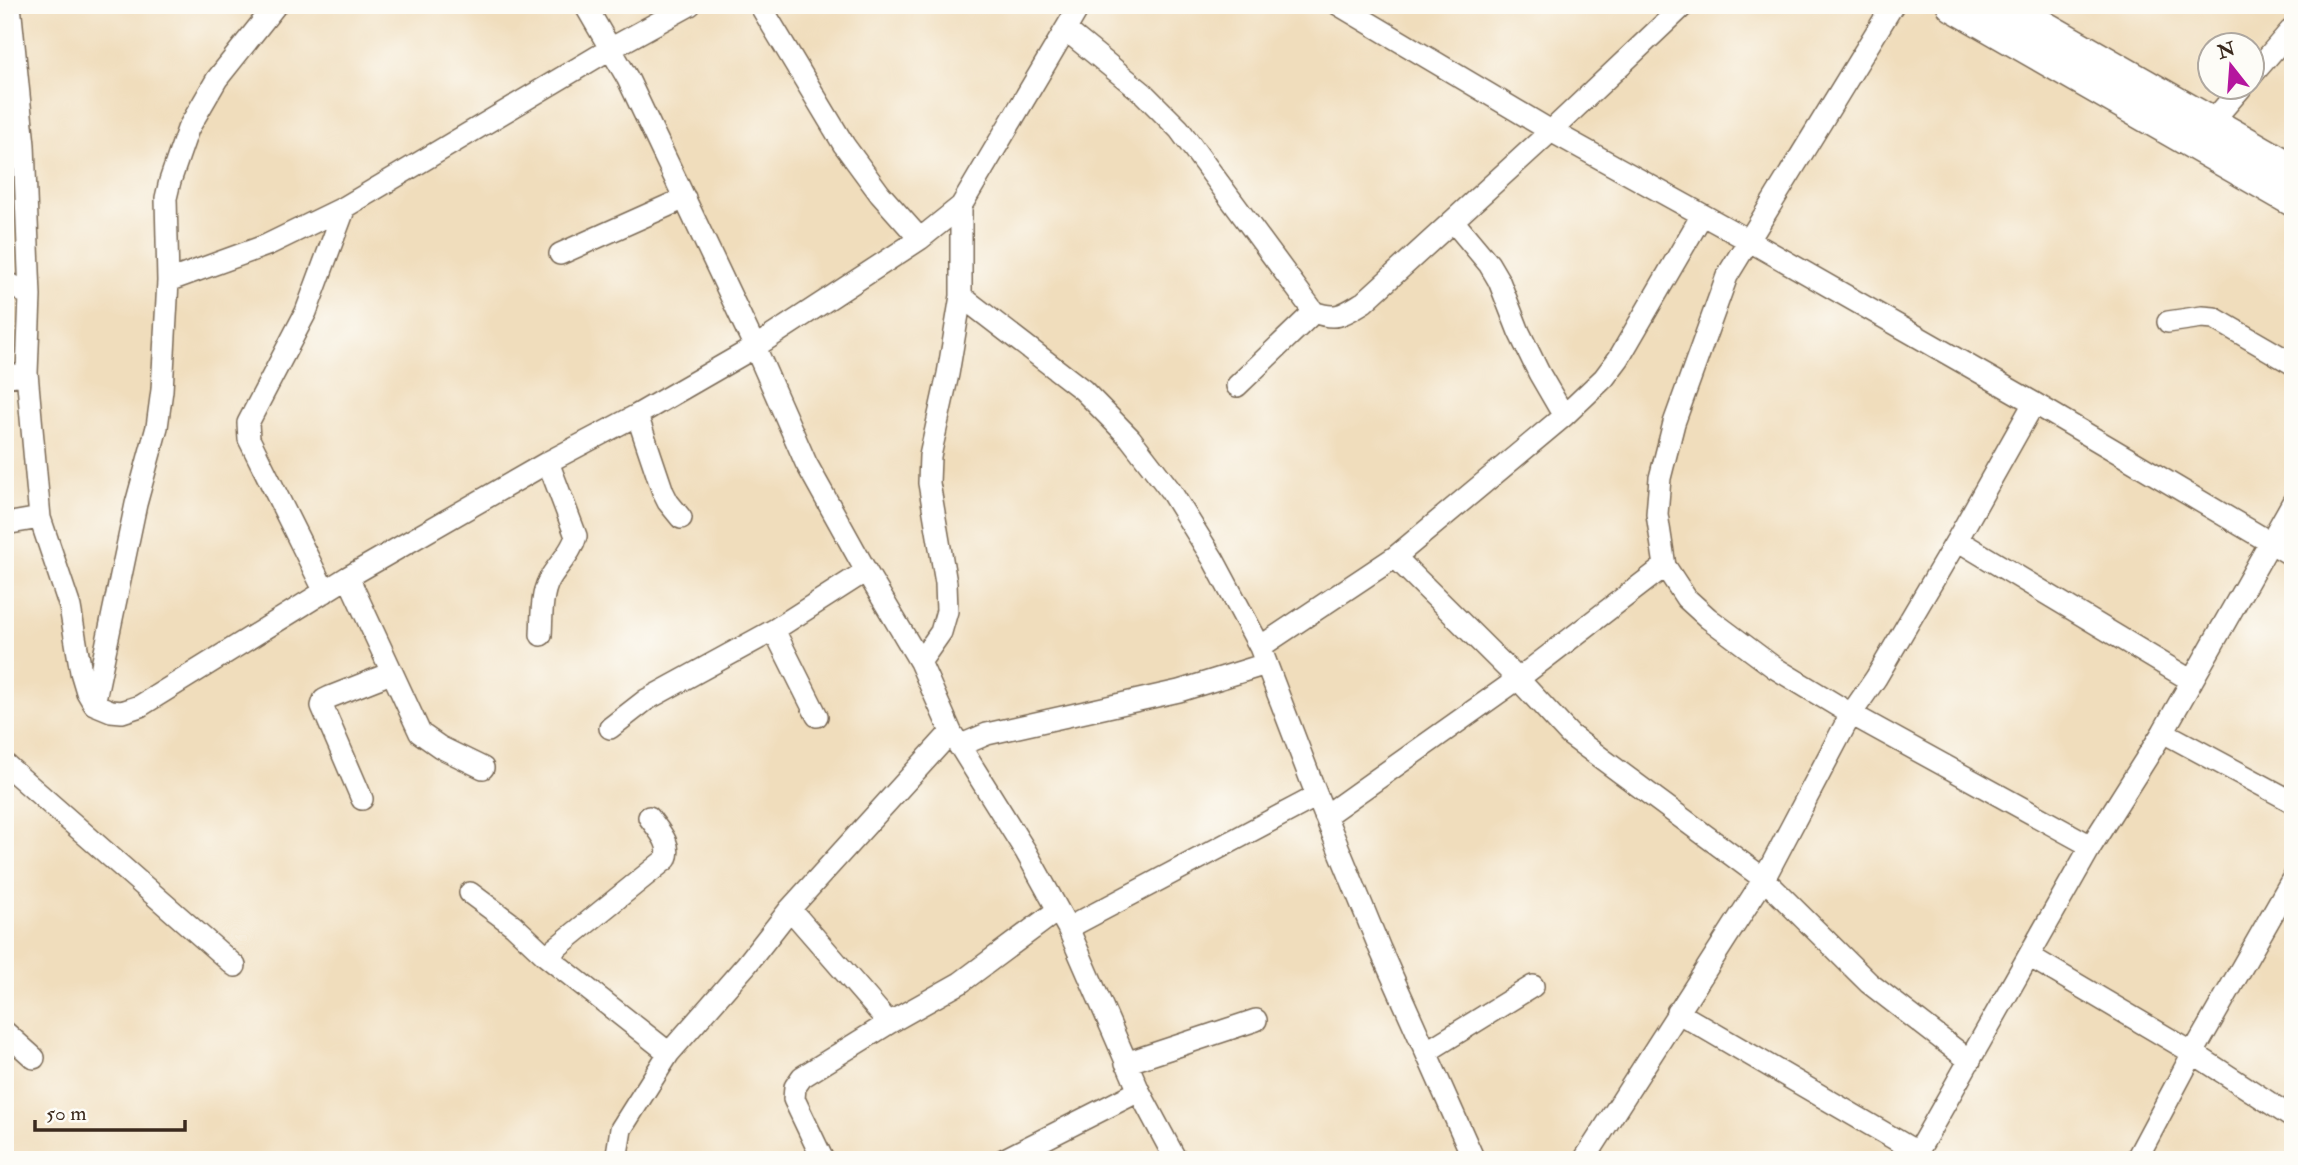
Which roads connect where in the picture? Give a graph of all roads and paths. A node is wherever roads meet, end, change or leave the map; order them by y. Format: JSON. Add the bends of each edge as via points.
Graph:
{"nodes":[{"id":1,"x":10,"y":5,"type":"edge"},
{"id":2,"x":275,"y":5,"type":"edge"},
{"id":3,"x":585,"y":5,"type":"edge"},
{"id":4,"x":690,"y":5,"type":"edge"},
{"id":5,"x":760,"y":5,"type":"edge"},
{"id":6,"x":1080,"y":5,"type":"edge"},
{"id":7,"x":1339,"y":5,"type":"edge"},
{"id":8,"x":1684,"y":5,"type":"edge"},
{"id":9,"x":1893,"y":5,"type":"edge"},
{"id":10,"x":1953,"y":5,"type":"edge"},
{"id":11,"x":2005,"y":5,"type":"edge"},
{"id":12,"x":1066,"y":30,"type":"junction"},
{"id":13,"x":2292,"y":30,"type":"edge"},
{"id":14,"x":610,"y":49,"type":"junction"},
{"id":15,"x":2266,"y":59,"type":"edge"},
{"id":16,"x":2229,"y":102,"type":"edge"},
{"id":17,"x":2211,"y":123,"type":"junction"},
{"id":18,"x":1551,"y":131,"type":"junction"},
{"id":19,"x":2293,"y":170,"type":"edge"},
{"id":20,"x":685,"y":198,"type":"junction"},
{"id":21,"x":2293,"y":200,"type":"edge"},
{"id":22,"x":961,"y":206,"type":"junction"},
{"id":23,"x":345,"y":207,"type":"junction"},
{"id":24,"x":1702,"y":215,"type":"junction"},
{"id":25,"x":1453,"y":221,"type":"junction"},
{"id":26,"x":920,"y":239,"type":"junction"},
{"id":27,"x":1748,"y":240,"type":"junction"},
{"id":28,"x":560,"y":254,"type":"dead end"},
{"id":29,"x":5,"y":281,"type":"edge"},
{"id":30,"x":168,"y":281,"type":"junction"},
{"id":31,"x":30,"y":296,"type":"junction"},
{"id":32,"x":961,"y":296,"type":"junction"},
{"id":33,"x":1314,"y":312,"type":"junction"},
{"id":34,"x":2168,"y":322,"type":"dead end"},
{"id":35,"x":755,"y":346,"type":"junction"},
{"id":36,"x":2293,"y":365,"type":"edge"},
{"id":37,"x":27,"y":373,"type":"junction"},
{"id":38,"x":5,"y":377,"type":"edge"},
{"id":39,"x":1237,"y":386,"type":"dead end"},
{"id":40,"x":2034,"y":403,"type":"junction"},
{"id":41,"x":637,"y":415,"type":"junction"},
{"id":42,"x":1564,"y":416,"type":"junction"},
{"id":43,"x":548,"y":462,"type":"junction"},
{"id":44,"x":2293,"y":502,"type":"edge"},
{"id":45,"x":40,"y":518,"type":"junction"},
{"id":46,"x":681,"y":518,"type":"dead end"},
{"id":47,"x":5,"y":524,"type":"edge"},
{"id":48,"x":1957,"y":541,"type":"junction"},
{"id":49,"x":2270,"y":542,"type":"junction"},
{"id":50,"x":2293,"y":556,"type":"edge"},
{"id":51,"x":1395,"y":557,"type":"junction"},
{"id":52,"x":1665,"y":566,"type":"junction"},
{"id":53,"x":866,"y":571,"type":"junction"},
{"id":54,"x":348,"y":577,"type":"junction"},
{"id":55,"x":325,"y":592,"type":"junction"},
{"id":56,"x":774,"y":630,"type":"junction"},
{"id":57,"x":541,"y":635,"type":"dead end"},
{"id":58,"x":1263,"y":656,"type":"junction"},
{"id":59,"x":920,"y":662,"type":"junction"},
{"id":60,"x":391,"y":673,"type":"junction"},
{"id":61,"x":1518,"y":679,"type":"junction"},
{"id":62,"x":2192,"y":681,"type":"junction"},
{"id":63,"x":94,"y":704,"type":"junction"},
{"id":64,"x":1851,"y":714,"type":"junction"},
{"id":65,"x":817,"y":716,"type":"dead end"},
{"id":66,"x":610,"y":728,"type":"dead end"},
{"id":67,"x":2163,"y":732,"type":"junction"},
{"id":68,"x":955,"y":739,"type":"junction"},
{"id":69,"x":5,"y":764,"type":"edge"},
{"id":70,"x":483,"y":768,"type":"dead end"},
{"id":71,"x":362,"y":799,"type":"dead end"},
{"id":72,"x":2293,"y":802,"type":"edge"},
{"id":73,"x":1321,"y":806,"type":"junction"},
{"id":74,"x":649,"y":817,"type":"dead end"},
{"id":75,"x":2091,"y":846,"type":"junction"},
{"id":76,"x":2293,"y":878,"type":"edge"},
{"id":77,"x":1765,"y":880,"type":"junction"},
{"id":78,"x":470,"y":892,"type":"dead end"},
{"id":79,"x":790,"y":909,"type":"junction"},
{"id":80,"x":1063,"y":919,"type":"junction"},
{"id":81,"x":546,"y":956,"type":"junction"},
{"id":82,"x":2029,"y":956,"type":"junction"},
{"id":83,"x":235,"y":966,"type":"dead end"},
{"id":84,"x":1533,"y":986,"type":"dead end"},
{"id":85,"x":1677,"y":1012,"type":"junction"},
{"id":86,"x":1256,"y":1020,"type":"dead end"},
{"id":87,"x":889,"y":1023,"type":"junction"},
{"id":88,"x":5,"y":1032,"type":"edge"},
{"id":89,"x":1426,"y":1052,"type":"junction"},
{"id":90,"x":669,"y":1053,"type":"junction"},
{"id":91,"x":2193,"y":1053,"type":"junction"},
{"id":92,"x":34,"y":1058,"type":"dead end"},
{"id":93,"x":1969,"y":1061,"type":"junction"},
{"id":94,"x":1126,"y":1063,"type":"junction"},
{"id":95,"x":1139,"y":1091,"type":"junction"},
{"id":96,"x":2293,"y":1118,"type":"edge"},
{"id":97,"x":1915,"y":1156,"type":"edge"},
{"id":98,"x":617,"y":1160,"type":"edge"},
{"id":99,"x":823,"y":1160,"type":"edge"},
{"id":100,"x":1003,"y":1160,"type":"edge"},
{"id":101,"x":1175,"y":1160,"type":"edge"},
{"id":102,"x":1475,"y":1160,"type":"edge"},
{"id":103,"x":1584,"y":1160,"type":"edge"},
{"id":104,"x":2136,"y":1160,"type":"edge"}],
"edges":[{"from":1,"to":31,"type":"street","via":[[24,145]]},
{"from":2,"to":30,"type":"street","via":[[217,79],[188,129],[166,198]]},
{"from":3,"to":14,"type":"street"},
{"from":4,"to":14,"type":"street"},
{"from":5,"to":26,"type":"street","via":[[844,145]]},
{"from":6,"to":12,"type":"street"},
{"from":7,"to":18,"type":"street"},
{"from":8,"to":18,"type":"street"},
{"from":9,"to":27,"type":"street"},
{"from":10,"to":21,"type":"main road"},
{"from":11,"to":17,"type":"main road"},
{"from":12,"to":22,"type":"street"},
{"from":12,"to":33,"type":"street","via":[[1179,129]]},
{"from":13,"to":15,"type":"street"},
{"from":14,"to":20,"type":"street"},
{"from":14,"to":23,"type":"street"},
{"from":16,"to":17,"type":"street"},
{"from":17,"to":19,"type":"main road"},
{"from":18,"to":24,"type":"street"},
{"from":18,"to":25,"type":"street"},
{"from":20,"to":28,"type":"street"},
{"from":20,"to":35,"type":"street"},
{"from":22,"to":26,"type":"street"},
{"from":22,"to":32,"type":"street"},
{"from":23,"to":30,"type":"street","via":[[267,245]]},
{"from":23,"to":55,"type":"street","via":[[306,312],[248,423],[249,439]]},
{"from":24,"to":27,"type":"street"},
{"from":24,"to":42,"type":"street","via":[[1619,358]]},
{"from":25,"to":33,"type":"street","via":[[1364,302],[1329,318]]},
{"from":25,"to":42,"type":"street","via":[[1499,281],[1519,332]]},
{"from":26,"to":35,"type":"street"},
{"from":27,"to":40,"type":"street"},
{"from":27,"to":52,"type":"street","via":[[1727,276],[1674,423],[1660,478],[1657,514]]},
{"from":29,"to":31,"type":"street"},
{"from":30,"to":63,"type":"street","via":[[157,427]]},
{"from":31,"to":37,"type":"street"},
{"from":32,"to":58,"type":"street","via":[[1083,390],[1130,438],[1170,490],[1213,559]]},
{"from":32,"to":59,"type":"street","via":[[930,456],[929,483],[947,611],[942,632]]},
{"from":33,"to":39,"type":"street"},
{"from":34,"to":36,"type":"street","via":[[2214,318]]},
{"from":35,"to":41,"type":"street"},
{"from":35,"to":53,"type":"street","via":[[806,463]]},
{"from":37,"to":38,"type":"street"},
{"from":37,"to":45,"type":"street"},
{"from":40,"to":48,"type":"street"},
{"from":40,"to":49,"type":"street"},
{"from":41,"to":43,"type":"street"},
{"from":41,"to":46,"type":"street","via":[[663,492]]},
{"from":42,"to":51,"type":"street"},
{"from":43,"to":54,"type":"street"},
{"from":43,"to":57,"type":"street","via":[[576,537],[549,579]]},
{"from":44,"to":49,"type":"street"},
{"from":45,"to":47,"type":"street"},
{"from":45,"to":63,"type":"street","via":[[69,607],[81,672]]},
{"from":48,"to":62,"type":"street"},
{"from":48,"to":64,"type":"street"},
{"from":49,"to":50,"type":"street"},
{"from":49,"to":62,"type":"street"},
{"from":51,"to":58,"type":"street"},
{"from":51,"to":61,"type":"street"},
{"from":52,"to":61,"type":"street"},
{"from":52,"to":64,"type":"street","via":[[1686,598],[1708,618],[1775,668]]},
{"from":53,"to":56,"type":"street"},
{"from":53,"to":59,"type":"street"},
{"from":54,"to":55,"type":"street"},
{"from":54,"to":60,"type":"street"},
{"from":55,"to":63,"type":"street","via":[[133,709],[111,711]]},
{"from":56,"to":65,"type":"street"},
{"from":56,"to":66,"type":"street","via":[[646,700]]},
{"from":58,"to":68,"type":"street","via":[[1179,691]]},
{"from":58,"to":73,"type":"street"},
{"from":59,"to":68,"type":"street"},
{"from":60,"to":70,"type":"street","via":[[420,733]]},
{"from":60,"to":71,"type":"street","via":[[330,697],[322,706]]},
{"from":61,"to":73,"type":"street"},
{"from":61,"to":77,"type":"street","via":[[1570,735]]},
{"from":62,"to":67,"type":"street"},
{"from":64,"to":75,"type":"street"},
{"from":64,"to":77,"type":"street"},
{"from":67,"to":72,"type":"street"},
{"from":67,"to":75,"type":"street"},
{"from":68,"to":79,"type":"street"},
{"from":68,"to":80,"type":"street"},
{"from":69,"to":83,"type":"street"},
{"from":73,"to":80,"type":"street"},
{"from":73,"to":89,"type":"street"},
{"from":74,"to":81,"type":"street","via":[[668,845],[666,859]]},
{"from":75,"to":82,"type":"street"},
{"from":76,"to":91,"type":"street"},
{"from":77,"to":85,"type":"street"},
{"from":77,"to":93,"type":"street","via":[[1869,983]]},
{"from":78,"to":81,"type":"street"},
{"from":79,"to":87,"type":"street"},
{"from":79,"to":90,"type":"street"},
{"from":80,"to":87,"type":"street"},
{"from":80,"to":94,"type":"street"},
{"from":81,"to":90,"type":"street"},
{"from":82,"to":91,"type":"street"},
{"from":82,"to":93,"type":"street"},
{"from":84,"to":89,"type":"street"},
{"from":85,"to":97,"type":"street"},
{"from":85,"to":103,"type":"street"},
{"from":86,"to":94,"type":"street"},
{"from":87,"to":99,"type":"street","via":[[802,1077],[795,1087],[794,1098]]},
{"from":88,"to":92,"type":"street"},
{"from":89,"to":102,"type":"street"},
{"from":90,"to":98,"type":"street","via":[[621,1129]]},
{"from":91,"to":96,"type":"street"},
{"from":91,"to":104,"type":"street"},
{"from":93,"to":97,"type":"street"},
{"from":94,"to":95,"type":"street"},
{"from":95,"to":100,"type":"street"},
{"from":95,"to":101,"type":"street"}]}
